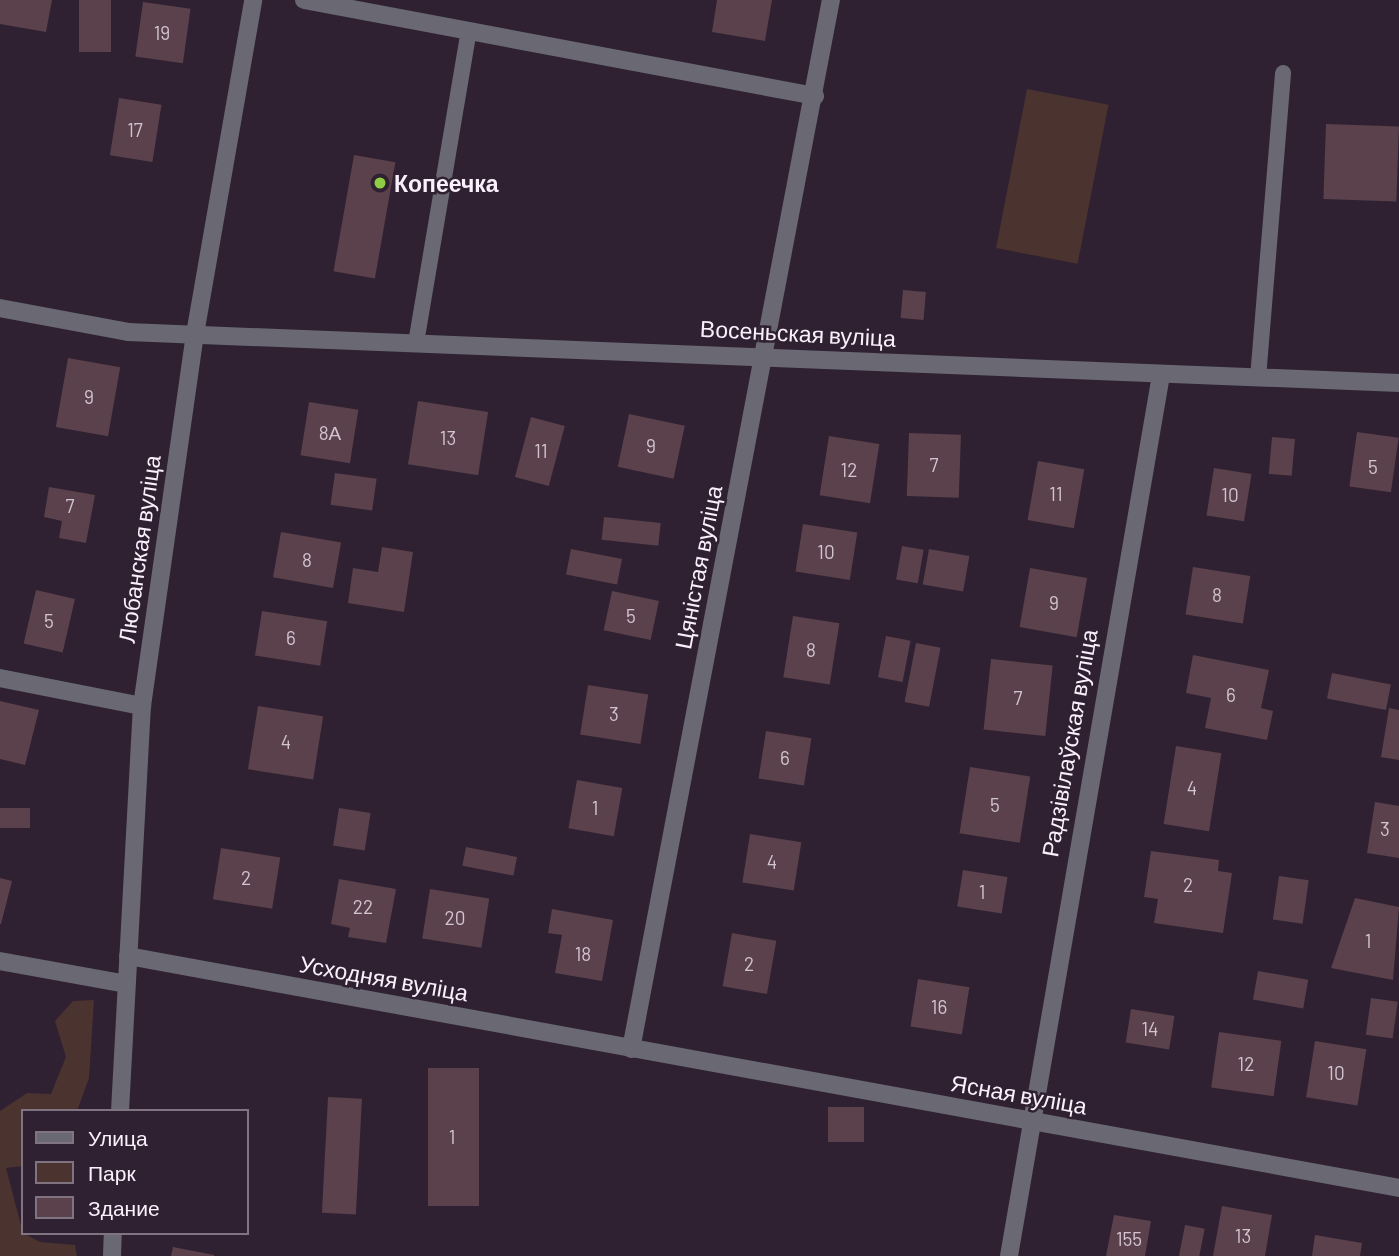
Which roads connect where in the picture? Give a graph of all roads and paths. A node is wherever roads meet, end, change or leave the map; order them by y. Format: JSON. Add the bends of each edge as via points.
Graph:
{"nodes":[{"id":1,"x":253,"y":0,"type":"edge"},
{"id":2,"x":304,"y":0,"type":"edge"},
{"id":3,"x":831,"y":0,"type":"edge"},
{"id":4,"x":469,"y":31,"type":"junction"},
{"id":5,"x":1283,"y":73,"type":"dead end"},
{"id":6,"x":815,"y":96,"type":"junction"},
{"id":7,"x":0,"y":308,"type":"edge"},
{"id":8,"x":195,"y":334,"type":"junction"},
{"id":9,"x":416,"y":343,"type":"junction"},
{"id":10,"x":764,"y":355,"type":"junction"},
{"id":11,"x":1161,"y":375,"type":"junction"},
{"id":12,"x":1258,"y":378,"type":"junction"},
{"id":13,"x":1399,"y":383,"type":"edge"},
{"id":14,"x":0,"y":678,"type":"edge"},
{"id":15,"x":142,"y":706,"type":"junction"},
{"id":16,"x":128,"y":956,"type":"junction"},
{"id":17,"x":0,"y":961,"type":"edge"},
{"id":18,"x":126,"y":984,"type":"junction"},
{"id":19,"x":631,"y":1049,"type":"junction"},
{"id":20,"x":120,"y":1109,"type":"edge"},
{"id":21,"x":1030,"y":1121,"type":"junction"},
{"id":22,"x":1399,"y":1188,"type":"edge"},
{"id":23,"x":113,"y":1235,"type":"edge"},
{"id":24,"x":112,"y":1256,"type":"edge"},
{"id":25,"x":1009,"y":1256,"type":"edge"}],
"edges":[{"from":1,"to":8,"type":"street","name":"Любанская вуліца"},
{"from":2,"to":4,"type":"street"},
{"from":3,"to":6,"type":"street","name":"Цяністая вуліца"},
{"from":4,"to":6,"type":"street"},
{"from":4,"to":9,"type":"lane"},
{"from":5,"to":12,"type":"lane"},
{"from":6,"to":10,"type":"street","name":"Цяністая вуліца"},
{"from":7,"to":8,"type":"street","name":"Восеньская вуліца","via":[[128,332]]},
{"from":8,"to":9,"type":"street","name":"Восеньская вуліца"},
{"from":8,"to":15,"type":"street","name":"Любанская вуліца"},
{"from":9,"to":10,"type":"street","name":"Восеньская вуліца"},
{"from":10,"to":11,"type":"street","name":"Восеньская вуліца"},
{"from":10,"to":19,"type":"street","name":"Цяністая вуліца"},
{"from":11,"to":12,"type":"street","name":"Восеньская вуліца"},
{"from":11,"to":21,"type":"street","name":"Радзівілаўская вуліца"},
{"from":12,"to":13,"type":"street","name":"Восеньская вуліца"},
{"from":14,"to":15,"type":"street"},
{"from":15,"to":16,"type":"street","name":"Любанская вуліца"},
{"from":16,"to":18,"type":"street","name":"Любанская вуліца"},
{"from":16,"to":19,"type":"street","name":"Усходняя вуліца"},
{"from":17,"to":18,"type":"street"},
{"from":18,"to":20,"type":"street","name":"Любанская вуліца"},
{"from":19,"to":21,"type":"street","name":"Ясная вуліца"},
{"from":21,"to":22,"type":"street","name":"Ясная вуліца"},
{"from":21,"to":25,"type":"street","name":"Радзівілаўская вуліца"},
{"from":23,"to":24,"type":"street"}]}
